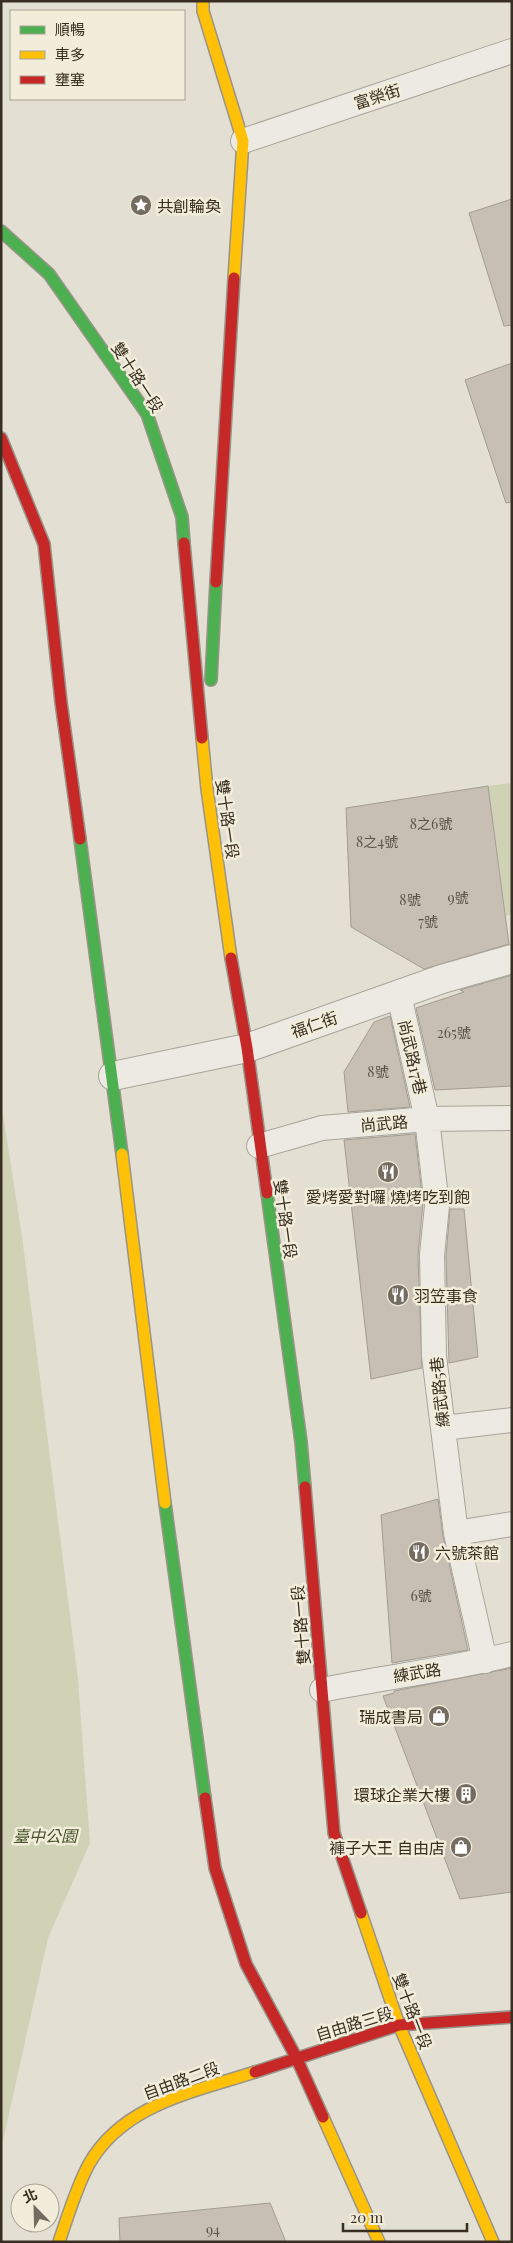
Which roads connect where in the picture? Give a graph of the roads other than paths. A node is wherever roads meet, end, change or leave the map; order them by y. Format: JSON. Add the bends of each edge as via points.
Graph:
{"nodes":[{"id":1,"x":202,"y":1,"type":"edge"},
{"id":2,"x":512,"y":51,"type":"edge"},
{"id":3,"x":243,"y":141,"type":"junction"},
{"id":4,"x":1,"y":231,"type":"edge"},
{"id":5,"x":1,"y":438,"type":"edge"},
{"id":6,"x":206,"y":789,"type":"junction"},
{"id":7,"x":512,"y":959,"type":"edge"},
{"id":8,"x":399,"y":995,"type":"junction"},
{"id":9,"x":247,"y":1048,"type":"junction"},
{"id":10,"x":113,"y":1076,"type":"junction"},
{"id":11,"x":512,"y":1118,"type":"edge"},
{"id":12,"x":427,"y":1119,"type":"junction"},
{"id":13,"x":259,"y":1146,"type":"junction"},
{"id":14,"x":512,"y":1420,"type":"edge"},
{"id":15,"x":443,"y":1428,"type":"junction"},
{"id":16,"x":512,"y":1524,"type":"edge"},
{"id":17,"x":456,"y":1533,"type":"junction"},
{"id":18,"x":512,"y":1654,"type":"edge"},
{"id":19,"x":485,"y":1661,"type":"junction"},
{"id":20,"x":322,"y":1690,"type":"junction"},
{"id":21,"x":512,"y":2017,"type":"edge"},
{"id":22,"x":399,"y":2025,"type":"junction"},
{"id":23,"x":296,"y":2057,"type":"junction"},
{"id":24,"x":59,"y":2242,"type":"edge"},
{"id":25,"x":379,"y":2242,"type":"edge"},
{"id":26,"x":493,"y":2242,"type":"edge"}],
"edges":[{"from":1,"to":3,"type":"main road"},
{"from":2,"to":3,"type":"lane","name":"富榮街"},
{"from":3,"to":6,"type":"main road","via":[[221,466]]},
{"from":4,"to":6,"type":"main road","name":"雙十路一段","via":[[49,274],[146,414],[182,517]]},
{"from":5,"to":10,"type":"main road","via":[[44,544],[61,702]]},
{"from":6,"to":9,"type":"main road","name":"雙十路一段"},
{"from":7,"to":8,"type":"street","name":"福仁街"},
{"from":8,"to":9,"type":"street","name":"福仁街"},
{"from":8,"to":12,"type":"lane","name":"尚武路17巷"},
{"from":9,"to":10,"type":"street","name":"福仁街"},
{"from":9,"to":13,"type":"main road","name":"雙十路一段"},
{"from":10,"to":23,"type":"main road","via":[[155,1429],[215,1868],[246,1964]]},
{"from":11,"to":12,"type":"lane","name":"尚武路"},
{"from":12,"to":13,"type":"lane","name":"尚武路","via":[[322,1128]]},
{"from":12,"to":15,"type":"lane","name":"練武路5巷","via":[[437,1206],[432,1255],[434,1356]]},
{"from":13,"to":20,"type":"main road","name":"雙十路一段","via":[[301,1442]]},
{"from":14,"to":15,"type":"lane"},
{"from":15,"to":17,"type":"lane","name":"練武路5巷"},
{"from":16,"to":17,"type":"lane"},
{"from":17,"to":19,"type":"lane","name":"練武路5巷"},
{"from":18,"to":19,"type":"lane","name":"練武路"},
{"from":19,"to":20,"type":"lane","name":"練武路"},
{"from":20,"to":22,"type":"main road","name":"雙十路一段","via":[[334,1833]]},
{"from":21,"to":22,"type":"main road","name":"自由路三段"},
{"from":22,"to":23,"type":"main road","name":"自由路三段"},
{"from":22,"to":26,"type":"main road","name":"雙十路一段"},
{"from":23,"to":24,"type":"main road","name":"自由路二段","via":[[151,2106],[127,2122],[109,2137],[84,2174]]},
{"from":23,"to":25,"type":"main road"}]}
